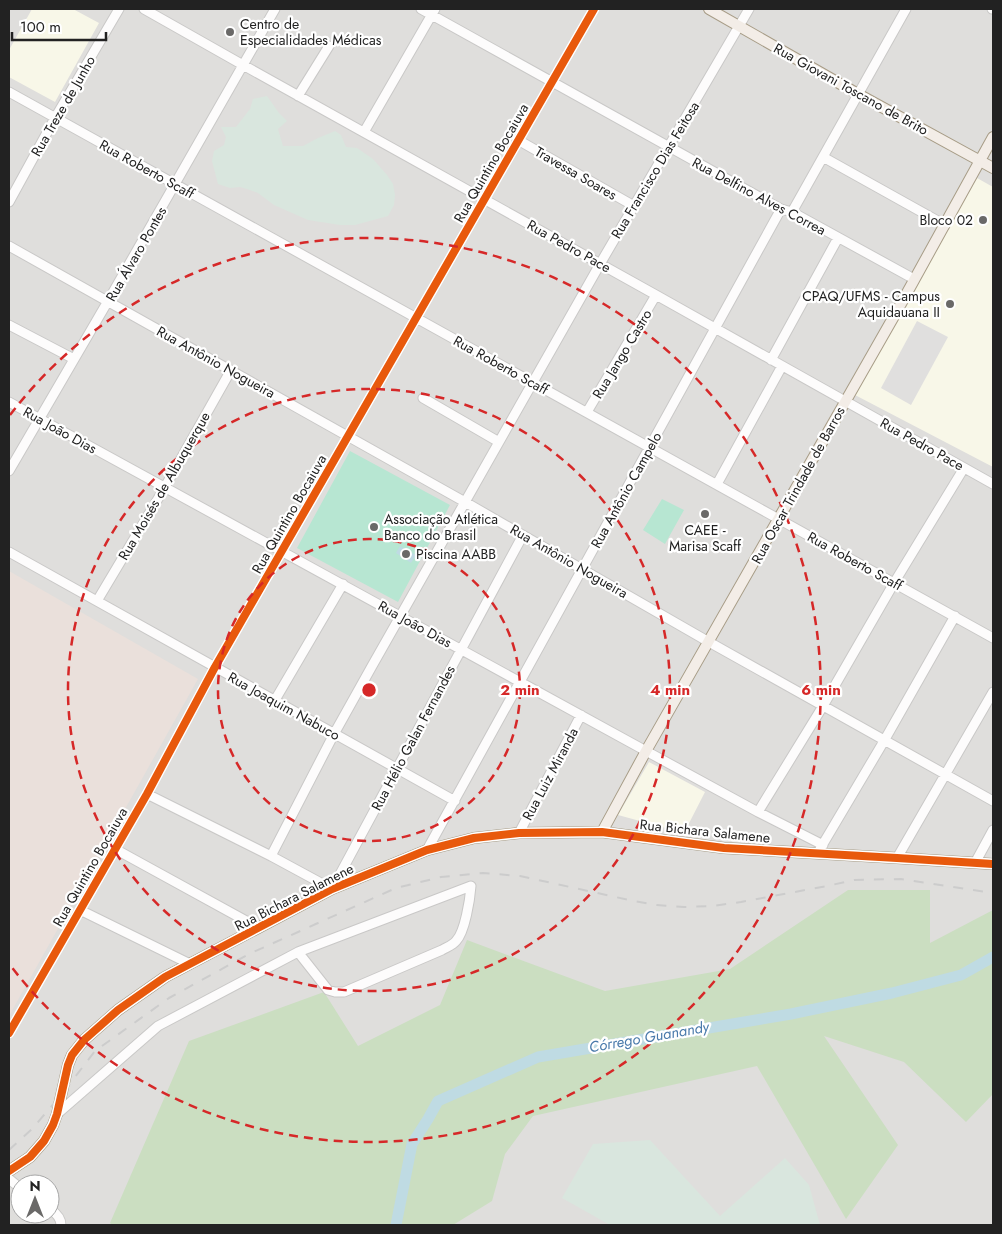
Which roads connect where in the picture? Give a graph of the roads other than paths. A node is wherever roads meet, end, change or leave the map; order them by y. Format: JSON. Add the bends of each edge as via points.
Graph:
{"nodes":[{"id":1,"x":118,"y":9,"type":"edge"},
{"id":2,"x":144,"y":9,"type":"edge"},
{"id":3,"x":275,"y":9,"type":"edge"},
{"id":4,"x":421,"y":9,"type":"edge"},
{"id":5,"x":594,"y":9,"type":"edge"},
{"id":6,"x":709,"y":9,"type":"edge"},
{"id":7,"x":749,"y":9,"type":"edge"},
{"id":8,"x":906,"y":9,"type":"edge"},
{"id":9,"x":433,"y":12,"type":"edge"},
{"id":10,"x":740,"y":26,"type":"junction"},
{"id":11,"x":329,"y":46,"type":"dead end"},
{"id":12,"x":243,"y":65,"type":"junction"},
{"id":13,"x":552,"y":81,"type":"junction"},
{"id":14,"x":9,"y":92,"type":"edge"},
{"id":15,"x":858,"y":94,"type":"junction"},
{"id":16,"x":298,"y":96,"type":"junction"},
{"id":17,"x":55,"y":118,"type":"junction"},
{"id":18,"x":364,"y":132,"type":"junction"},
{"id":19,"x":993,"y":137,"type":"edge"},
{"id":20,"x":518,"y":140,"type":"junction"},
{"id":21,"x":669,"y":147,"type":"junction"},
{"id":22,"x":823,"y":157,"type":"junction"},
{"id":23,"x":980,"y":161,"type":"junction"},
{"id":24,"x":993,"y":168,"type":"edge"},
{"id":25,"x":175,"y":184,"type":"junction"},
{"id":26,"x":484,"y":199,"type":"junction"},
{"id":27,"x":9,"y":202,"type":"edge"},
{"id":28,"x":634,"y":206,"type":"junction"},
{"id":29,"x":781,"y":209,"type":"junction"},
{"id":30,"x":792,"y":212,"type":"junction"},
{"id":31,"x":944,"y":225,"type":"junction"},
{"id":32,"x":838,"y":238,"type":"junction"},
{"id":33,"x":9,"y":246,"type":"edge"},
{"id":34,"x":600,"y":264,"type":"junction"},
{"id":35,"x":914,"y":279,"type":"junction"},
{"id":36,"x":656,"y":295,"type":"junction"},
{"id":37,"x":108,"y":302,"type":"junction"},
{"id":38,"x":416,"y":318,"type":"junction"},
{"id":39,"x":9,"y":325,"type":"edge"},
{"id":40,"x":715,"y":328,"type":"junction"},
{"id":41,"x":74,"y":359,"type":"junction"},
{"id":42,"x":771,"y":360,"type":"junction"},
{"id":43,"x":782,"y":366,"type":"junction"},
{"id":44,"x":230,"y":370,"type":"junction"},
{"id":45,"x":533,"y":383,"type":"junction"},
{"id":46,"x":423,"y":398,"type":"dead end"},
{"id":47,"x":846,"y":401,"type":"junction"},
{"id":48,"x":9,"y":402,"type":"edge"},
{"id":49,"x":587,"y":412,"type":"junction"},
{"id":50,"x":39,"y":419,"type":"junction"},
{"id":51,"x":348,"y":436,"type":"junction"},
{"id":52,"x":499,"y":442,"type":"junction"},
{"id":53,"x":650,"y":447,"type":"junction"},
{"id":54,"x":964,"y":468,"type":"junction"},
{"id":55,"x":9,"y":471,"type":"edge"},
{"id":56,"x":716,"y":484,"type":"junction"},
{"id":57,"x":993,"y":484,"type":"edge"},
{"id":58,"x":165,"y":487,"type":"junction"},
{"id":59,"x":465,"y":502,"type":"junction"},
{"id":60,"x":780,"y":519,"type":"junction"},
{"id":61,"x":523,"y":535,"type":"junction"},
{"id":62,"x":282,"y":551,"type":"junction"},
{"id":63,"x":9,"y":552,"type":"edge"},
{"id":64,"x":582,"y":569,"type":"junction"},
{"id":65,"x":894,"y":582,"type":"junction"},
{"id":66,"x":343,"y":584,"type":"junction"},
{"id":67,"x":98,"y":601,"type":"junction"},
{"id":68,"x":400,"y":616,"type":"junction"},
{"id":69,"x":955,"y":616,"type":"junction"},
{"id":70,"x":993,"y":638,"type":"edge"},
{"id":71,"x":709,"y":642,"type":"junction"},
{"id":72,"x":461,"y":650,"type":"junction"},
{"id":73,"x":215,"y":667,"type":"junction"},
{"id":74,"x":520,"y":682,"type":"junction"},
{"id":75,"x":993,"y":692,"type":"edge"},
{"id":76,"x":275,"y":700,"type":"junction"},
{"id":77,"x":823,"y":706,"type":"junction"},
{"id":78,"x":581,"y":715,"type":"junction"},
{"id":79,"x":334,"y":734,"type":"junction"},
{"id":80,"x":884,"y":741,"type":"junction"},
{"id":81,"x":646,"y":751,"type":"junction"},
{"id":82,"x":397,"y":768,"type":"junction"},
{"id":83,"x":945,"y":775,"type":"junction"},
{"id":84,"x":147,"y":794,"type":"junction"},
{"id":85,"x":455,"y":801,"type":"junction"},
{"id":86,"x":993,"y":802,"type":"edge"},
{"id":87,"x":758,"y":812,"type":"junction"},
{"id":88,"x":993,"y":830,"type":"edge"},
{"id":89,"x":602,"y":832,"type":"junction"},
{"id":90,"x":519,"y":833,"type":"junction"},
{"id":91,"x":115,"y":849,"type":"junction"},
{"id":92,"x":820,"y":849,"type":"junction"},
{"id":93,"x":428,"y":850,"type":"junction"},
{"id":94,"x":271,"y":856,"type":"junction"},
{"id":95,"x":897,"y":858,"type":"junction"},
{"id":96,"x":976,"y":863,"type":"junction"},
{"id":97,"x":993,"y":864,"type":"edge"},
{"id":98,"x":332,"y":889,"type":"junction"},
{"id":99,"x":80,"y":910,"type":"junction"},
{"id":100,"x":259,"y":928,"type":"junction"},
{"id":101,"x":298,"y":952,"type":"junction"},
{"id":102,"x":190,"y":964,"type":"junction"},
{"id":103,"x":9,"y":1033,"type":"edge"},
{"id":104,"x":57,"y":1114,"type":"junction"},
{"id":105,"x":9,"y":1171,"type":"edge"}],
"edges":[{"from":1,"to":17,"type":"street","name":"Rua Treze de Junho"},
{"from":2,"to":12,"type":"street","name":"Rua Pedro Pace"},
{"from":3,"to":12,"type":"street","name":"Rua Álvaro Pontes"},
{"from":4,"to":9,"type":"street","name":"Rua Delfino Alves Correa"},
{"from":5,"to":13,"type":"street","name":"Rua Quintino Bocaiuva"},
{"from":6,"to":10,"type":"main road","name":"Rua Giovani Toscano de Brito"},
{"from":7,"to":10,"type":"street","name":"Rua Francisco Dias Feitosa"},
{"from":8,"to":15,"type":"street"},
{"from":9,"to":13,"type":"street","name":"Rua Delfino Alves Correa"},
{"from":9,"to":18,"type":"street"},
{"from":10,"to":15,"type":"main road","name":"Rua Giovani Toscano de Brito"},
{"from":10,"to":21,"type":"street","name":"Rua Francisco Dias Feitosa"},
{"from":11,"to":16,"type":"street"},
{"from":12,"to":16,"type":"street","name":"Rua Pedro Pace"},
{"from":12,"to":25,"type":"street","name":"Rua Álvaro Pontes"},
{"from":13,"to":20,"type":"street","name":"Rua Quintino Bocaiuva"},
{"from":13,"to":21,"type":"street","name":"Rua Delfino Alves Correa"},
{"from":14,"to":17,"type":"street","name":"Rua Roberto Scaff"},
{"from":15,"to":22,"type":"street"},
{"from":15,"to":23,"type":"main road","name":"Rua Giovani Toscano de Brito"},
{"from":16,"to":18,"type":"street","name":"Rua Pedro Pace"},
{"from":17,"to":25,"type":"street","name":"Rua Roberto Scaff"},
{"from":17,"to":27,"type":"street","name":"Rua Treze de Junho"},
{"from":18,"to":26,"type":"street","name":"Rua Pedro Pace"},
{"from":19,"to":23,"type":"main road","name":"Rua Oscar Trindade de Barros"},
{"from":20,"to":26,"type":"street","name":"Rua Quintino Bocaiuva"},
{"from":20,"to":28,"type":"street","name":"Travessa Soares"},
{"from":21,"to":28,"type":"street","name":"Rua Francisco Dias Feitosa"},
{"from":21,"to":29,"type":"street","name":"Rua Delfino Alves Correa"},
{"from":22,"to":30,"type":"street"},
{"from":22,"to":31,"type":"street"},
{"from":23,"to":24,"type":"main road","name":"Rua Giovani Toscano de Brito"},
{"from":23,"to":31,"type":"main road","name":"Rua Oscar Trindade de Barros"},
{"from":25,"to":37,"type":"street","name":"Rua Álvaro Pontes"},
{"from":25,"to":38,"type":"street","name":"Rua Roberto Scaff"},
{"from":26,"to":34,"type":"street","name":"Rua Pedro Pace"},
{"from":26,"to":38,"type":"street","name":"Rua Quintino Bocaiuva"},
{"from":28,"to":34,"type":"street","name":"Rua Francisco Dias Feitosa"},
{"from":29,"to":30,"type":"street","name":"Rua Delfino Alves Correa"},
{"from":29,"to":40,"type":"street","name":"Rua Antônio Campelo"},
{"from":30,"to":32,"type":"street","name":"Rua Delfino Alves Correa"},
{"from":31,"to":35,"type":"main road","name":"Rua Oscar Trindade de Barros"},
{"from":32,"to":35,"type":"street","name":"Rua Delfino Alves Correa"},
{"from":32,"to":42,"type":"street"},
{"from":33,"to":37,"type":"street","name":"Rua Antônio Nogueira"},
{"from":34,"to":36,"type":"street","name":"Rua Pedro Pace"},
{"from":34,"to":45,"type":"street","name":"Rua Francisco Dias Feitosa"},
{"from":35,"to":47,"type":"main road","name":"Rua Oscar Trindade de Barros"},
{"from":36,"to":40,"type":"street","name":"Rua Pedro Pace"},
{"from":36,"to":49,"type":"street","name":"Rua Jango Castro"},
{"from":37,"to":41,"type":"street","name":"Rua Álvaro Pontes"},
{"from":37,"to":44,"type":"street","name":"Rua Antônio Nogueira"},
{"from":38,"to":45,"type":"street","name":"Rua Roberto Scaff"},
{"from":38,"to":51,"type":"street","name":"Rua Quintino Bocaiuva"},
{"from":39,"to":41,"type":"street"},
{"from":40,"to":42,"type":"street","name":"Rua Pedro Pace"},
{"from":40,"to":53,"type":"street","name":"Rua Antônio Campelo"},
{"from":41,"to":50,"type":"street","name":"Rua Álvaro Pontes"},
{"from":42,"to":43,"type":"street","name":"Rua Pedro Pace"},
{"from":43,"to":47,"type":"street","name":"Rua Pedro Pace"},
{"from":43,"to":56,"type":"street"},
{"from":44,"to":51,"type":"street","name":"Rua Antônio Nogueira"},
{"from":44,"to":58,"type":"street","name":"Rua Moisés de Albuquerque"},
{"from":45,"to":49,"type":"street","name":"Rua Roberto Scaff"},
{"from":45,"to":52,"type":"street","name":"Rua Francisco Dias Feitosa"},
{"from":46,"to":52,"type":"street"},
{"from":47,"to":54,"type":"street","name":"Rua Pedro Pace"},
{"from":47,"to":60,"type":"main road","name":"Rua Oscar Trindade de Barros"},
{"from":48,"to":50,"type":"street","name":"Rua João Dias"},
{"from":49,"to":53,"type":"street","name":"Rua Roberto Scaff"},
{"from":50,"to":55,"type":"street","name":"Rua Álvaro Pontes"},
{"from":50,"to":58,"type":"street","name":"Rua João Dias"},
{"from":51,"to":59,"type":"street","name":"Rua Antônio Nogueira"},
{"from":51,"to":62,"type":"street","name":"Rua Quintino Bocaiuva"},
{"from":52,"to":59,"type":"street","name":"Rua Francisco Dias Feitosa"},
{"from":53,"to":56,"type":"street","name":"Rua Roberto Scaff"},
{"from":53,"to":64,"type":"street","name":"Rua Antônio Campelo"},
{"from":54,"to":57,"type":"street","name":"Rua Pedro Pace"},
{"from":54,"to":65,"type":"street"},
{"from":56,"to":60,"type":"street","name":"Rua Roberto Scaff"},
{"from":58,"to":62,"type":"street","name":"Rua João Dias"},
{"from":58,"to":67,"type":"street","name":"Rua Moisés de Albuquerque"},
{"from":59,"to":61,"type":"street","name":"Rua Antônio Nogueira"},
{"from":59,"to":68,"type":"street","name":"Rua Francisco Dias Feitosa"},
{"from":60,"to":65,"type":"street","name":"Rua Roberto Scaff"},
{"from":60,"to":71,"type":"main road","name":"Rua Oscar Trindade de Barros"},
{"from":61,"to":64,"type":"street","name":"Rua Antônio Nogueira"},
{"from":61,"to":72,"type":"street","name":"Rua Hélio Galan Fernandes"},
{"from":62,"to":66,"type":"street","name":"Rua João Dias"},
{"from":62,"to":73,"type":"street","name":"Rua Quintino Bocaiuva"},
{"from":63,"to":67,"type":"street","name":"Rua Joaquim Nabuco"},
{"from":64,"to":71,"type":"street","name":"Rua Antônio Nogueira"},
{"from":64,"to":74,"type":"street","name":"Rua Antônio Campelo"},
{"from":65,"to":69,"type":"street","name":"Rua Roberto Scaff"},
{"from":65,"to":77,"type":"street"},
{"from":66,"to":68,"type":"street","name":"Rua João Dias"},
{"from":66,"to":76,"type":"street"},
{"from":67,"to":73,"type":"street","name":"Rua Joaquim Nabuco"},
{"from":68,"to":72,"type":"street","name":"Rua João Dias"},
{"from":68,"to":79,"type":"street","name":"Rua Francisco Dias Feitosa"},
{"from":69,"to":70,"type":"street","name":"Rua Roberto Scaff"},
{"from":69,"to":80,"type":"street"},
{"from":71,"to":77,"type":"street","name":"Rua Antônio Nogueira"},
{"from":71,"to":81,"type":"main road","name":"Rua Oscar Trindade de Barros"},
{"from":72,"to":74,"type":"street","name":"Rua João Dias"},
{"from":72,"to":82,"type":"street","name":"Rua Hélio Galan Fernandes"},
{"from":73,"to":76,"type":"street","name":"Rua Joaquim Nabuco"},
{"from":73,"to":84,"type":"street","name":"Rua Quintino Bocaiuva"},
{"from":74,"to":78,"type":"street","name":"Rua João Dias"},
{"from":74,"to":85,"type":"street","name":"Rua Antônio Campelo"},
{"from":75,"to":83,"type":"street"},
{"from":76,"to":79,"type":"street","name":"Rua Joaquim Nabuco"},
{"from":77,"to":80,"type":"street","name":"Rua Antônio Nogueira"},
{"from":77,"to":87,"type":"street"},
{"from":78,"to":81,"type":"street","name":"Rua João Dias"},
{"from":78,"to":90,"type":"street","name":"Rua Luiz Miranda"},
{"from":79,"to":82,"type":"street","name":"Rua Joaquim Nabuco"},
{"from":79,"to":94,"type":"street","name":"Rua Francisco Dias Feitosa"},
{"from":80,"to":83,"type":"street","name":"Rua Antônio Nogueira"},
{"from":80,"to":92,"type":"street"},
{"from":81,"to":87,"type":"street","name":"Rua João Dias"},
{"from":81,"to":89,"type":"main road","name":"Rua Oscar Trindade de Barros"},
{"from":82,"to":85,"type":"street","name":"Rua Joaquim Nabuco"},
{"from":82,"to":98,"type":"street","name":"Rua Hélio Galan Fernandes"},
{"from":83,"to":86,"type":"street","name":"Rua Antônio Nogueira"},
{"from":83,"to":95,"type":"street"},
{"from":84,"to":91,"type":"street","name":"Rua Quintino Bocaiuva"},
{"from":84,"to":94,"type":"street"},
{"from":85,"to":93,"type":"street","name":"Rua Antônio Campelo"},
{"from":87,"to":92,"type":"street","name":"Rua João Dias"},
{"from":88,"to":96,"type":"street"},
{"from":89,"to":90,"type":"main road","name":"Rua Bichara Salamene"},
{"from":89,"to":92,"type":"main road","name":"Rua Bichara Salamene","via":[[724,848]]},
{"from":90,"to":93,"type":"main road","name":"Rua Bichara Salamene","via":[[474,838]]},
{"from":91,"to":99,"type":"street","name":"Rua Quintino Bocaiuva"},
{"from":91,"to":100,"type":"street"},
{"from":92,"to":95,"type":"main road","name":"Rua Bichara Salamene"},
{"from":93,"to":98,"type":"main road","name":"Rua Bichara Salamene"},
{"from":94,"to":98,"type":"street"},
{"from":95,"to":96,"type":"main road","name":"Rua Bichara Salamene"},
{"from":96,"to":97,"type":"main road","name":"Rua Bichara Salamene"},
{"from":98,"to":100,"type":"main road","name":"Rua Bichara Salamene"},
{"from":99,"to":102,"type":"street"},
{"from":99,"to":103,"type":"street","name":"Rua Quintino Bocaiuva"},
{"from":100,"to":102,"type":"main road","name":"Rua Bichara Salamene"},
{"from":101,"to":101,"type":"street","via":[[335,938],[470,886],[470,901],[461,935],[455,942],[344,992],[328,990]]},
{"from":101,"to":104,"type":"street","via":[[158,1026]]},
{"from":102,"to":104,"type":"main road","name":"Rua Bichara Salamene","via":[[118,1010],[84,1040],[72,1055]]},
{"from":104,"to":105,"type":"main road","name":"Rua Bichara Salamene","via":[[44,1141]]}]}
